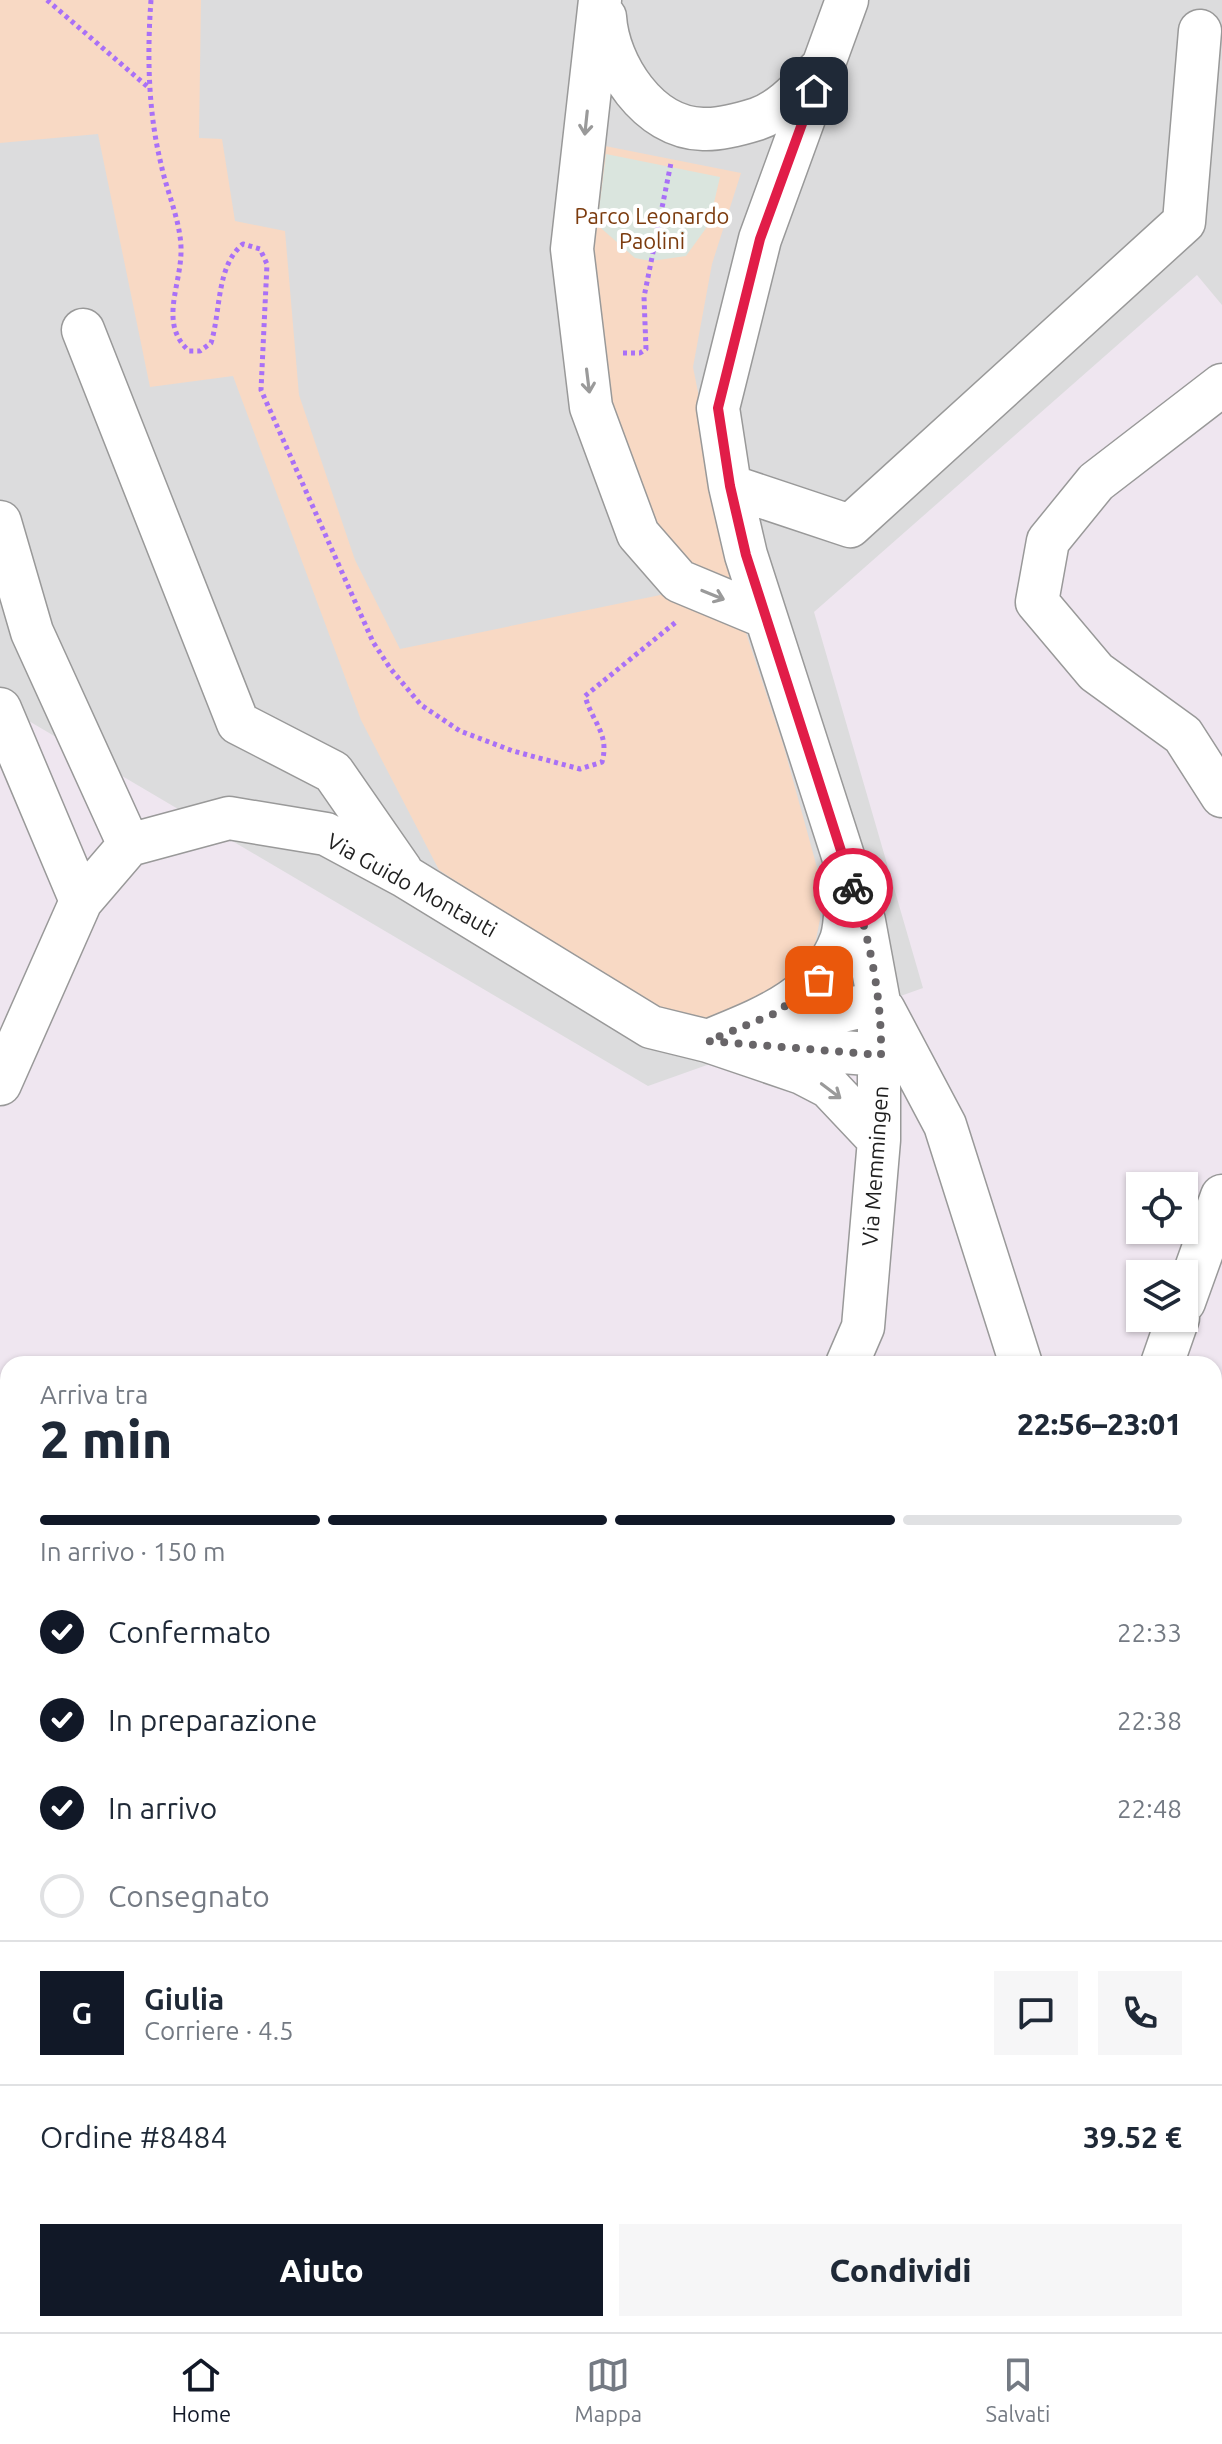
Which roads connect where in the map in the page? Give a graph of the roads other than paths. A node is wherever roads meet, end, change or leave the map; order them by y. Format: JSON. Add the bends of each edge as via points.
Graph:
{"nodes":[{"id":1,"x":602,"y":0,"type":"edge"},
{"id":2,"x":847,"y":0,"type":"edge"},
{"id":3,"x":1200,"y":31,"type":"dead end"},
{"id":4,"x":823,"y":65,"type":"junction"},
{"id":5,"x":83,"y":330,"type":"dead end"},
{"id":6,"x":1222,"y":385,"type":"edge"},
{"id":7,"x":730,"y":486,"type":"junction"},
{"id":8,"x":0,"y":522,"type":"edge"},
{"id":9,"x":763,"y":616,"type":"junction"},
{"id":10,"x":0,"y":709,"type":"edge"},
{"id":11,"x":1222,"y":796,"type":"edge"},
{"id":12,"x":129,"y":845,"type":"junction"},
{"id":13,"x":849,"y":876,"type":"junction"},
{"id":14,"x":406,"y":877,"type":"junction"},
{"id":15,"x":81,"y":901,"type":"junction"},
{"id":16,"x":879,"y":1002,"type":"junction"},
{"id":17,"x":708,"y":1041,"type":"junction"},
{"id":18,"x":881,"y":1055,"type":"junction"},
{"id":19,"x":0,"y":1084,"type":"edge"},
{"id":20,"x":879,"y":1140,"type":"junction"},
{"id":21,"x":1222,"y":1196,"type":"edge"},
{"id":22,"x":1198,"y":1263,"type":"edge"},
{"id":23,"x":1173,"y":1332,"type":"edge"},
{"id":24,"x":850,"y":1356,"type":"edge"},
{"id":25,"x":1018,"y":1356,"type":"edge"},
{"id":26,"x":1165,"y":1356,"type":"edge"}],
"edges":[{"from":1,"to":4,"type":"street","via":[[615,62],[634,90],[678,122],[701,130],[760,118],[789,99]]},
{"from":1,"to":9,"type":"street","one_way":true,"via":[[572,249],[591,407],[638,534],[679,581]]},
{"from":2,"to":4,"type":"street","name":"Via Memmingen"},
{"from":3,"to":7,"type":"street","via":[[1184,222],[850,526]]},
{"from":4,"to":7,"type":"street","name":"Via Memmingen","via":[[760,239],[718,408]]},
{"from":5,"to":14,"type":"street","via":[[238,723],[333,772]]},
{"from":6,"to":11,"type":"street","via":[[1096,482],[1048,541],[1037,602],[1096,672],[1183,735]]},
{"from":7,"to":9,"type":"street","name":"Via Memmingen"},
{"from":8,"to":12,"type":"street","via":[[32,632]]},
{"from":9,"to":13,"type":"street","name":"Via Memmingen"},
{"from":10,"to":15,"type":"street"},
{"from":12,"to":14,"type":"street","name":"Via Guido Montauti","via":[[229,818],[326,834]]},
{"from":12,"to":15,"type":"street"},
{"from":13,"to":16,"type":"street","name":"Via Memmingen","via":[[864,921]]},
{"from":13,"to":17,"type":"street","via":[[842,939],[819,980],[776,1013]]},
{"from":14,"to":17,"type":"street","name":"Via Guido Montauti","via":[[651,1027]]},
{"from":15,"to":19,"type":"street"},
{"from":16,"to":17,"type":"street","name":"Via Guido Montauti"},
{"from":16,"to":18,"type":"street","name":"Via Memmingen"},
{"from":16,"to":25,"type":"street","via":[[945,1125]]},
{"from":17,"to":18,"type":"street","name":"Via Guido Montauti"},
{"from":17,"to":20,"type":"street","name":"Via Guido Montauti","one_way":true,"via":[[829,1087]]},
{"from":18,"to":20,"type":"street","name":"Via Memmingen"},
{"from":20,"to":24,"type":"street","name":"Via Memmingen","via":[[863,1327]]},
{"from":21,"to":22,"type":"street"},
{"from":23,"to":26,"type":"street"}]}
